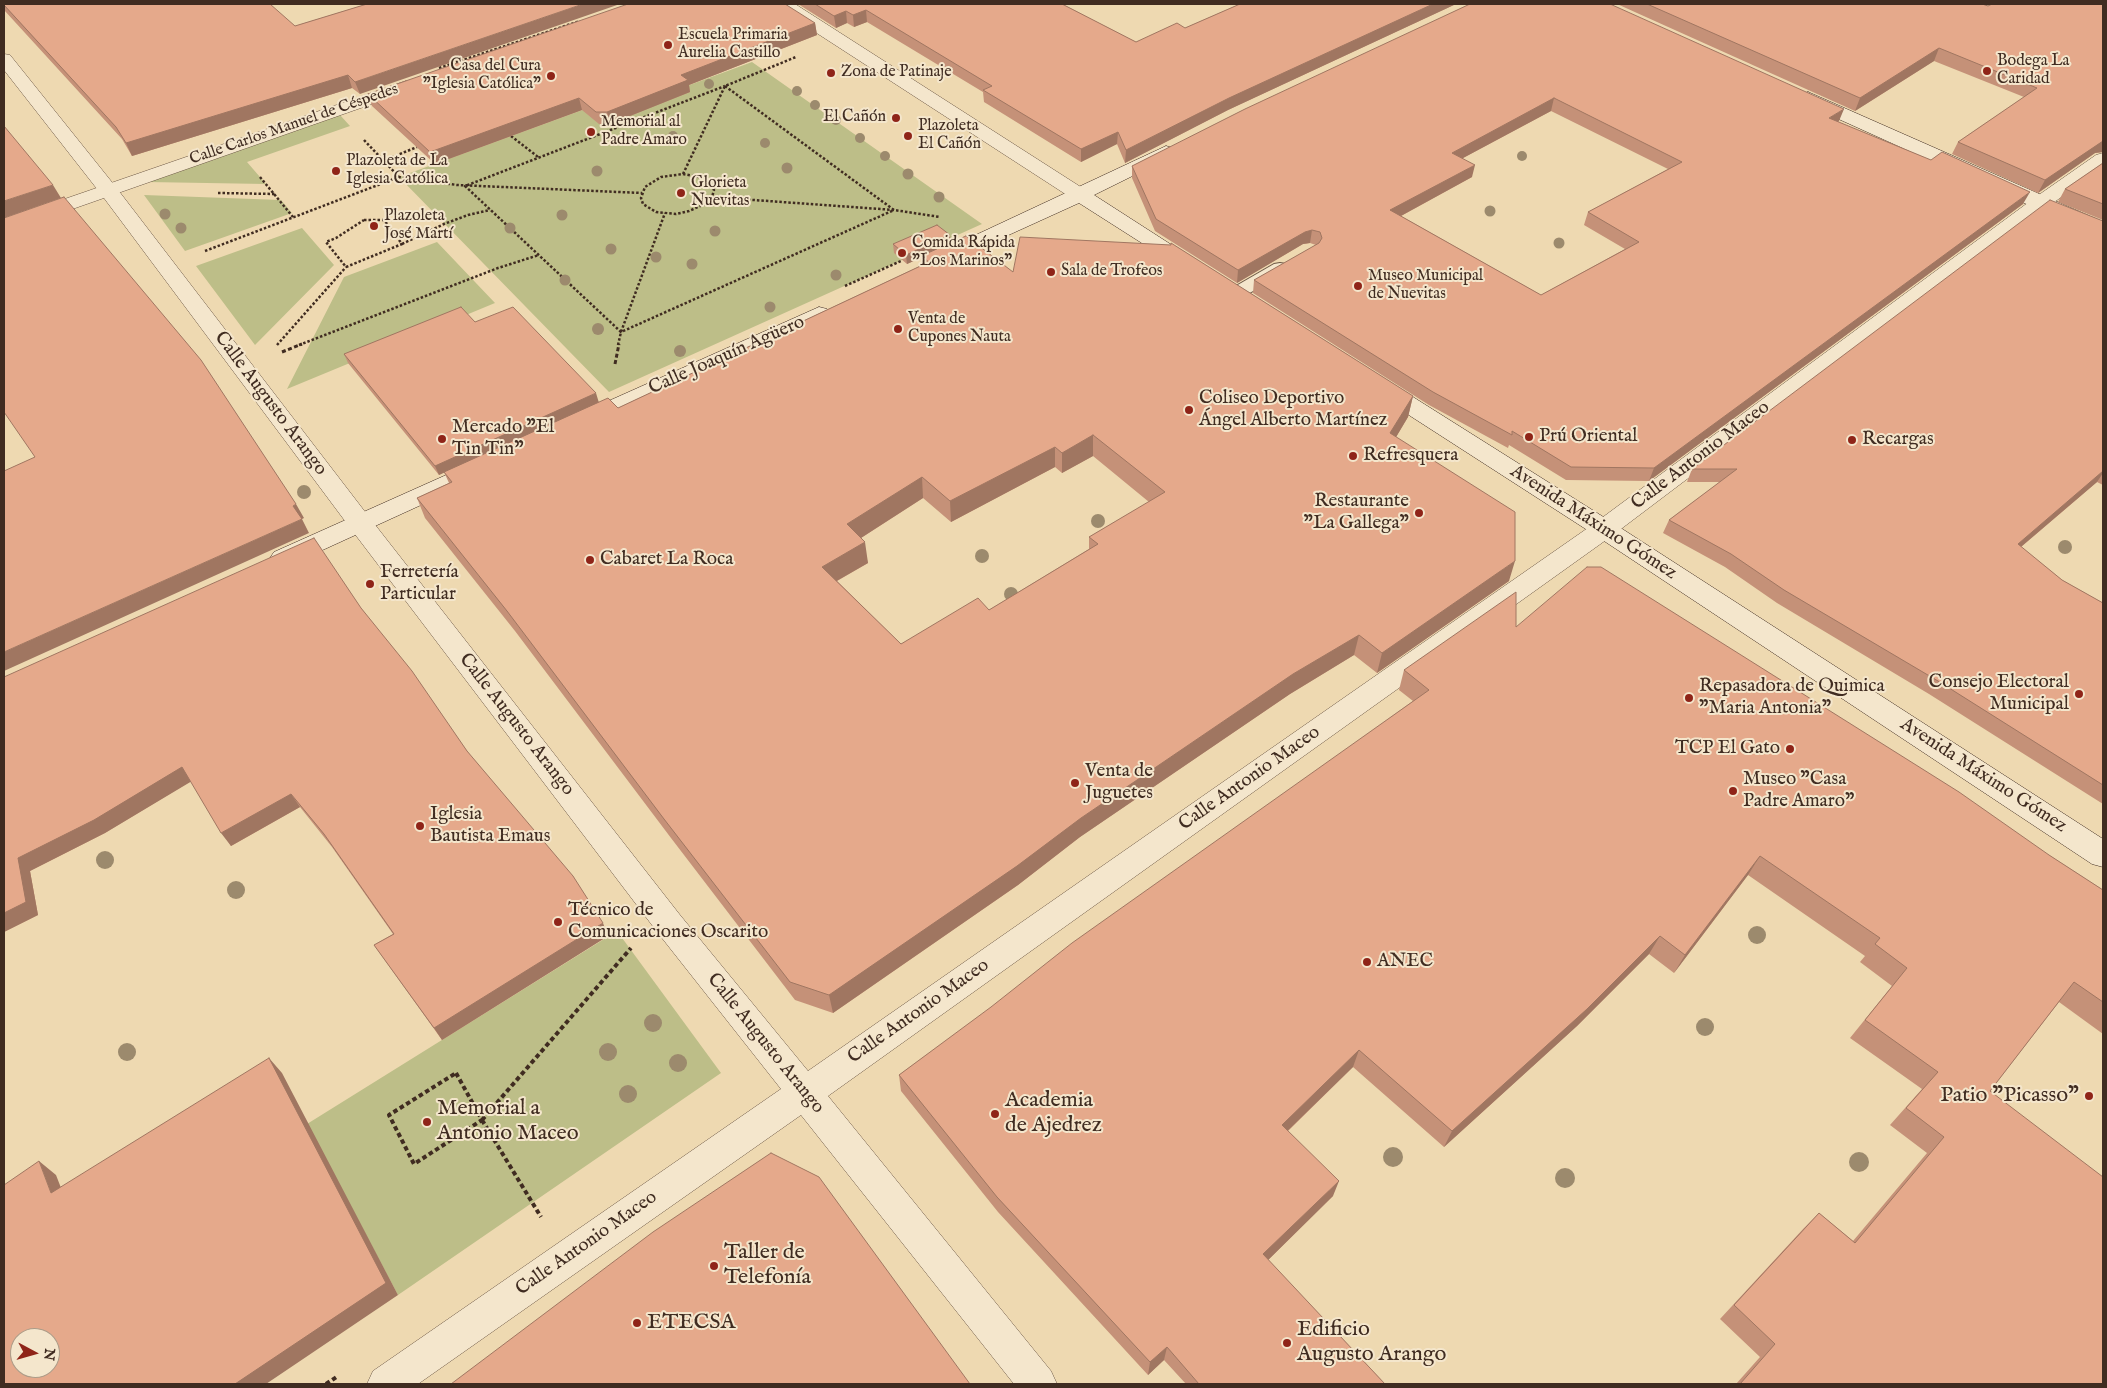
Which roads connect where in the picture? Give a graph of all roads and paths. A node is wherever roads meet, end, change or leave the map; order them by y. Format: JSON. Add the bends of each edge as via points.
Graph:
{"nodes":[{"id":1,"x":784,"y":4,"type":"edge"},
{"id":2,"x":4,"y":59,"type":"edge"},
{"id":3,"x":764,"y":70,"type":"dead end"},
{"id":4,"x":421,"y":81,"type":"edge"},
{"id":5,"x":725,"y":86,"type":"junction"},
{"id":6,"x":1789,"y":89,"type":"edge"},
{"id":7,"x":511,"y":136,"type":"edge"},
{"id":8,"x":1184,"y":142,"type":"edge"},
{"id":9,"x":417,"y":147,"type":"edge"},
{"id":10,"x":538,"y":157,"type":"junction"},
{"id":11,"x":2103,"y":159,"type":"edge"},
{"id":12,"x":384,"y":161,"type":"dead end"},
{"id":13,"x":683,"y":174,"type":"junction"},
{"id":14,"x":465,"y":186,"type":"junction"},
{"id":15,"x":108,"y":190,"type":"junction"},
{"id":16,"x":642,"y":193,"type":"junction"},
{"id":17,"x":1080,"y":195,"type":"junction"},
{"id":18,"x":712,"y":196,"type":"junction"},
{"id":19,"x":2040,"y":203,"type":"junction"},
{"id":20,"x":491,"y":210,"type":"junction"},
{"id":21,"x":894,"y":210,"type":"junction"},
{"id":22,"x":665,"y":213,"type":"junction"},
{"id":23,"x":4,"y":227,"type":"edge"},
{"id":24,"x":2103,"y":229,"type":"edge"},
{"id":25,"x":402,"y":244,"type":"junction"},
{"id":26,"x":538,"y":255,"type":"junction"},
{"id":27,"x":1295,"y":259,"type":"edge"},
{"id":28,"x":912,"y":264,"type":"joint"},
{"id":29,"x":164,"y":266,"type":"junction"},
{"id":30,"x":346,"y":267,"type":"junction"},
{"id":31,"x":1227,"y":289,"type":"joint"},
{"id":32,"x":840,"y":296,"type":"joint"},
{"id":33,"x":621,"y":332,"type":"junction"},
{"id":34,"x":271,"y":352,"type":"dead end"},
{"id":35,"x":274,"y":356,"type":"dead end"},
{"id":36,"x":1359,"y":373,"type":"edge"},
{"id":37,"x":559,"y":432,"type":"edge"},
{"id":38,"x":505,"y":457,"type":"edge"},
{"id":39,"x":360,"y":523,"type":"junction"},
{"id":40,"x":1604,"y":529,"type":"junction"},
{"id":41,"x":262,"y":567,"type":"edge"},
{"id":42,"x":2103,"y":855,"type":"edge"},
{"id":43,"x":627,"y":950,"type":"dead end"},
{"id":44,"x":804,"y":1093,"type":"junction"},
{"id":45,"x":482,"y":1120,"type":"junction"},
{"id":46,"x":536,"y":1208,"type":"dead end"},
{"id":47,"x":342,"y":1373,"type":"dead end"},
{"id":48,"x":326,"y":1384,"type":"edge"},
{"id":49,"x":386,"y":1384,"type":"edge"},
{"id":50,"x":1038,"y":1384,"type":"edge"}],
"edges":[{"from":1,"to":17,"type":"street"},
{"from":2,"to":15,"type":"street","name":"Calle Augusto Arango"},
{"from":3,"to":5,"type":"path"},
{"from":4,"to":15,"type":"street","name":"Calle Carlos Manuel de Céspedes"},
{"from":5,"to":10,"type":"path"},
{"from":5,"to":13,"type":"path"},
{"from":5,"to":21,"type":"path"},
{"from":6,"to":19,"type":"street"},
{"from":7,"to":10,"type":"path"},
{"from":8,"to":17,"type":"street"},
{"from":9,"to":12,"type":"path"},
{"from":10,"to":14,"type":"path"},
{"from":11,"to":19,"type":"street","name":"Calle Antonio Maceo"},
{"from":13,"to":16,"type":"path","via":[[653,181]]},
{"from":13,"to":18,"type":"path","via":[[704,178],[711,183]]},
{"from":14,"to":16,"type":"path"},
{"from":14,"to":20,"type":"path"},
{"from":14,"to":29,"type":"path","via":[[399,177]]},
{"from":15,"to":23,"type":"street","name":"Calle Carlos Manuel de Céspedes"},
{"from":15,"to":29,"type":"street","name":"Calle Augusto Arango"},
{"from":16,"to":22,"type":"path","via":[[643,204]]},
{"from":17,"to":28,"type":"street"},
{"from":17,"to":31,"type":"street"},
{"from":18,"to":21,"type":"path"},
{"from":18,"to":22,"type":"path","via":[[707,203],[688,212]]},
{"from":19,"to":24,"type":"street"},
{"from":19,"to":40,"type":"street","name":"Calle Antonio Maceo"},
{"from":20,"to":25,"type":"path","via":[[452,221]]},
{"from":20,"to":26,"type":"path"},
{"from":21,"to":33,"type":"path"},
{"from":22,"to":33,"type":"path"},
{"from":25,"to":30,"type":"path"},
{"from":25,"to":30,"type":"path","via":[[384,220],[364,220],[326,242]]},
{"from":26,"to":33,"type":"path"},
{"from":26,"to":35,"type":"path"},
{"from":27,"to":31,"type":"lane"},
{"from":28,"to":32,"type":"path"},
{"from":29,"to":39,"type":"street","name":"Calle Augusto Arango"},
{"from":30,"to":34,"type":"path"},
{"from":32,"to":37,"type":"street","name":"Calle Joaquín Agüero"},
{"from":36,"to":40,"type":"street","name":"Avenida Máximo Gómez"},
{"from":38,"to":39,"type":"street"},
{"from":39,"to":41,"type":"street"},
{"from":39,"to":44,"type":"street","name":"Calle Augusto Arango"},
{"from":40,"to":42,"type":"street","name":"Avenida Máximo Gómez"},
{"from":40,"to":44,"type":"street","name":"Calle Antonio Maceo"},
{"from":43,"to":45,"type":"path"},
{"from":44,"to":49,"type":"street","name":"Calle Antonio Maceo"},
{"from":44,"to":50,"type":"street","name":"Calle Augusto Arango"},
{"from":45,"to":45,"type":"path","via":[[414,1164],[389,1115],[456,1073]]},
{"from":45,"to":46,"type":"path"},
{"from":47,"to":48,"type":"path"}]}
